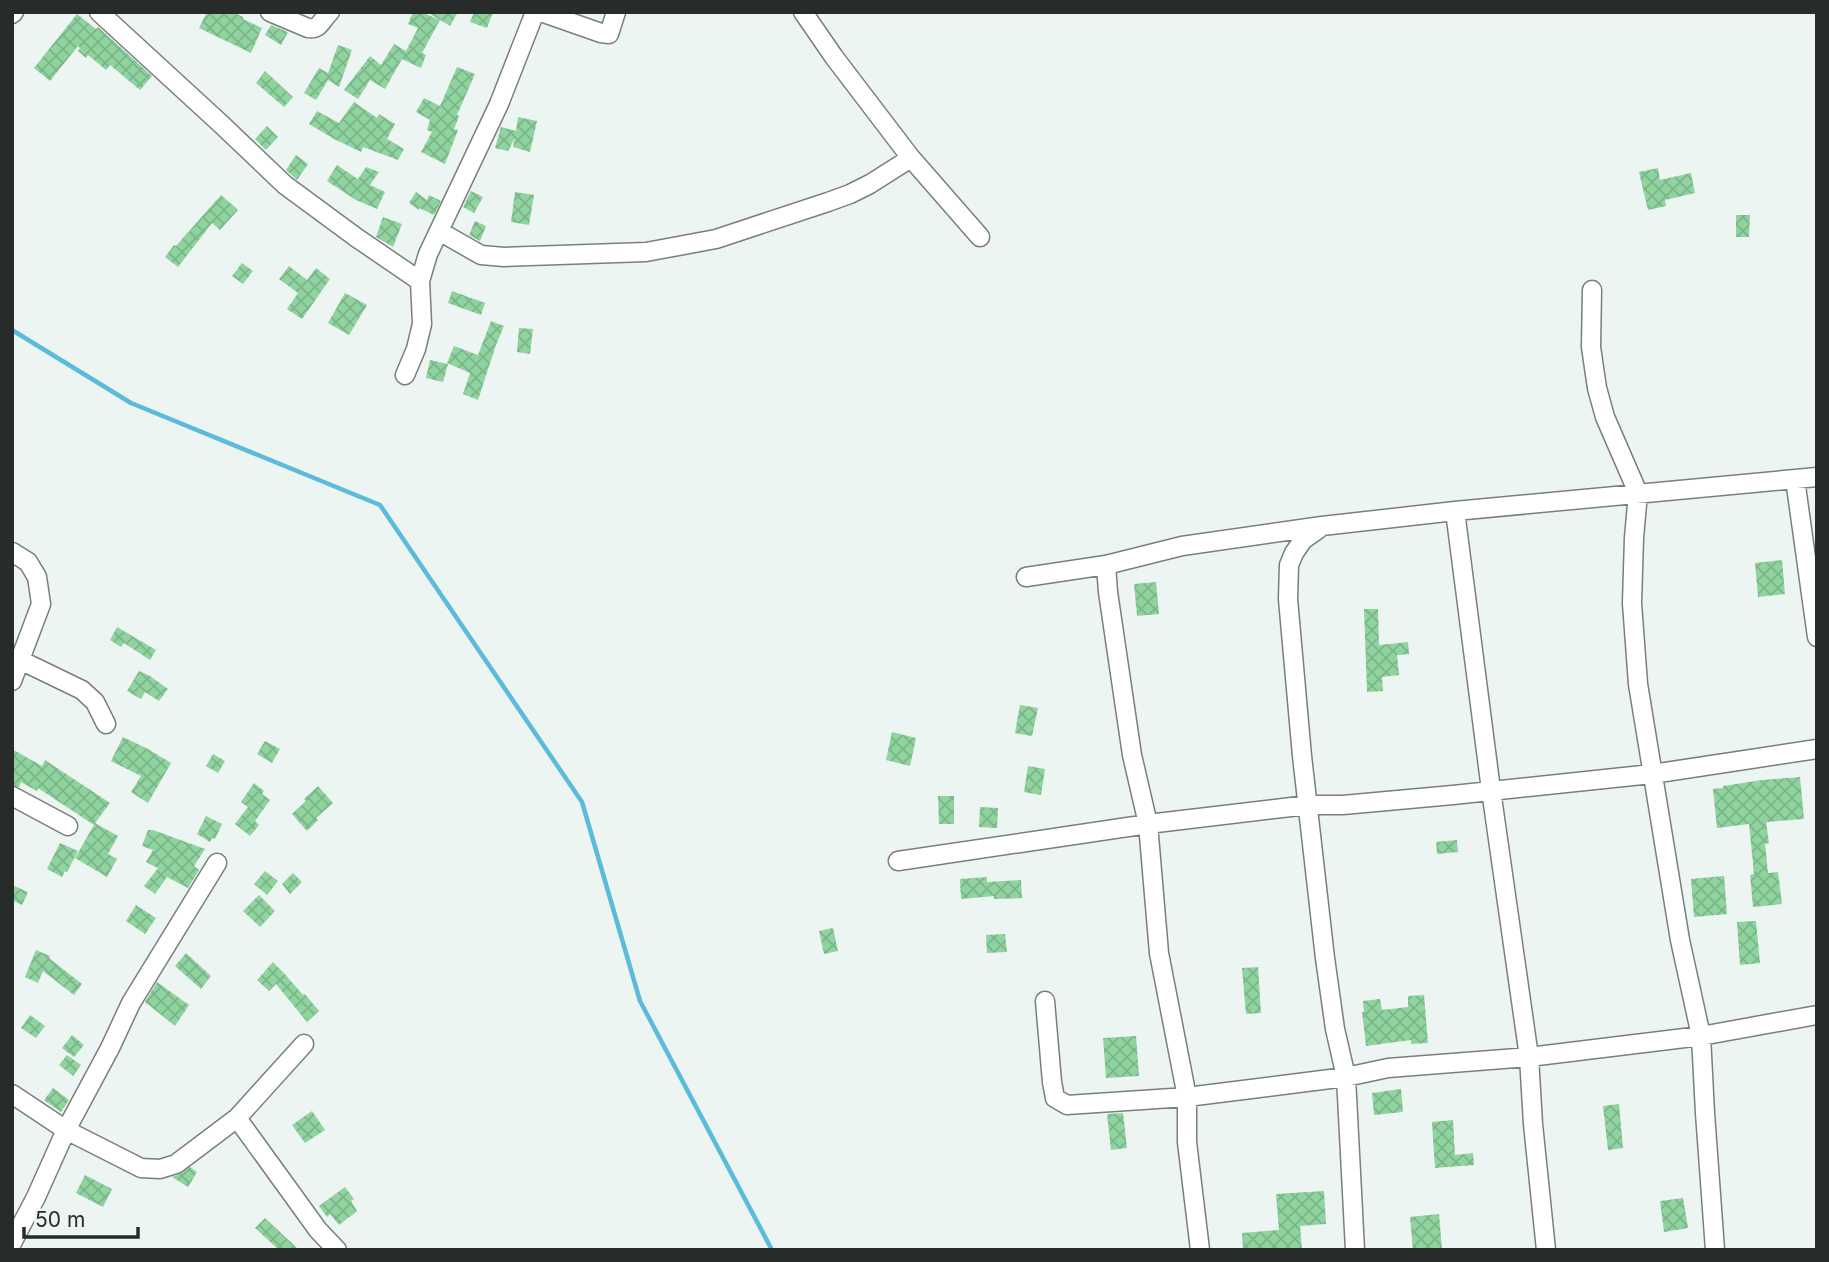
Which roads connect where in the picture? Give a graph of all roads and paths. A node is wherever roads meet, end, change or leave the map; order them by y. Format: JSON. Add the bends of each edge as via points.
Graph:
{"nodes":[{"id":1,"x":99,"y":12,"type":"edge"},
{"id":2,"x":270,"y":12,"type":"edge"},
{"id":3,"x":330,"y":12,"type":"edge"},
{"id":4,"x":535,"y":12,"type":"edge"},
{"id":5,"x":541,"y":12,"type":"edge"},
{"id":6,"x":616,"y":12,"type":"edge"},
{"id":7,"x":803,"y":12,"type":"edge"},
{"id":8,"x":911,"y":158,"type":"junction"},
{"id":9,"x":439,"y":231,"type":"junction"},
{"id":10,"x":980,"y":237,"type":"dead end"},
{"id":11,"x":420,"y":281,"type":"junction"},
{"id":12,"x":1592,"y":290,"type":"dead end"},
{"id":13,"x":405,"y":375,"type":"dead end"},
{"id":14,"x":1817,"y":477,"type":"edge"},
{"id":15,"x":1795,"y":479,"type":"junction"},
{"id":16,"x":1638,"y":493,"type":"junction"},
{"id":17,"x":1455,"y":511,"type":"junction"},
{"id":18,"x":1322,"y":526,"type":"junction"},
{"id":19,"x":12,"y":552,"type":"edge"},
{"id":20,"x":1106,"y":565,"type":"junction"},
{"id":21,"x":1026,"y":577,"type":"dead end"},
{"id":22,"x":1817,"y":638,"type":"edge"},
{"id":23,"x":20,"y":660,"type":"junction"},
{"id":24,"x":12,"y":681,"type":"edge"},
{"id":25,"x":106,"y":724,"type":"dead end"},
{"id":26,"x":1817,"y":750,"type":"edge"},
{"id":27,"x":1652,"y":774,"type":"junction"},
{"id":28,"x":1491,"y":790,"type":"junction"},
{"id":29,"x":12,"y":796,"type":"edge"},
{"id":30,"x":1308,"y":805,"type":"junction"},
{"id":31,"x":1148,"y":824,"type":"junction"},
{"id":32,"x":68,"y":826,"type":"dead end"},
{"id":33,"x":898,"y":861,"type":"dead end"},
{"id":34,"x":216,"y":863,"type":"dead end"},
{"id":35,"x":1045,"y":1001,"type":"dead end"},
{"id":36,"x":1817,"y":1015,"type":"edge"},
{"id":37,"x":1701,"y":1037,"type":"junction"},
{"id":38,"x":304,"y":1044,"type":"dead end"},
{"id":39,"x":1529,"y":1057,"type":"junction"},
{"id":40,"x":1346,"y":1077,"type":"junction"},
{"id":41,"x":12,"y":1094,"type":"edge"},
{"id":42,"x":1187,"y":1097,"type":"junction"},
{"id":43,"x":237,"y":1118,"type":"junction"},
{"id":44,"x":66,"y":1130,"type":"junction"},
{"id":45,"x":14,"y":1234,"type":"edge"},
{"id":46,"x":337,"y":1250,"type":"edge"},
{"id":47,"x":1200,"y":1250,"type":"edge"},
{"id":48,"x":1355,"y":1250,"type":"edge"},
{"id":49,"x":1546,"y":1250,"type":"edge"},
{"id":50,"x":1715,"y":1250,"type":"edge"}],
"edges":[{"from":1,"to":11,"type":"street","via":[[285,184]]},
{"from":2,"to":3,"type":"street","via":[[314,29]]},
{"from":4,"to":9,"type":"street","via":[[499,104]]},
{"from":5,"to":6,"type":"street","via":[[609,34]]},
{"from":7,"to":8,"type":"street"},
{"from":8,"to":9,"type":"street","via":[[870,184],[828,202],[716,239],[646,252],[489,256]]},
{"from":8,"to":10,"type":"street"},
{"from":9,"to":11,"type":"street"},
{"from":11,"to":13,"type":"street","via":[[422,324]]},
{"from":12,"to":16,"type":"street","via":[[1591,347],[1597,388]]},
{"from":14,"to":15,"type":"street"},
{"from":15,"to":16,"type":"street"},
{"from":15,"to":22,"type":"street"},
{"from":16,"to":17,"type":"street"},
{"from":16,"to":27,"type":"street","via":[[1632,603]]},
{"from":17,"to":18,"type":"street"},
{"from":17,"to":28,"type":"street"},
{"from":18,"to":20,"type":"street","via":[[1182,546]]},
{"from":18,"to":30,"type":"street","via":[[1294,553],[1288,578]]},
{"from":19,"to":23,"type":"street","via":[[28,562],[37,577],[41,604]]},
{"from":20,"to":21,"type":"street"},
{"from":20,"to":31,"type":"street","via":[[1132,755]]},
{"from":23,"to":24,"type":"street"},
{"from":23,"to":25,"type":"street","via":[[82,690],[95,702]]},
{"from":26,"to":27,"type":"street"},
{"from":27,"to":28,"type":"street"},
{"from":27,"to":37,"type":"street"},
{"from":28,"to":30,"type":"street"},
{"from":28,"to":39,"type":"street"},
{"from":29,"to":32,"type":"street"},
{"from":30,"to":31,"type":"street"},
{"from":30,"to":40,"type":"street","via":[[1325,958]]},
{"from":31,"to":33,"type":"street"},
{"from":31,"to":42,"type":"street","via":[[1159,953]]},
{"from":34,"to":44,"type":"street","via":[[131,1003]]},
{"from":35,"to":42,"type":"street","via":[[1055,1098],[1067,1105]]},
{"from":36,"to":37,"type":"street"},
{"from":37,"to":39,"type":"street"},
{"from":37,"to":50,"type":"street"},
{"from":38,"to":43,"type":"street"},
{"from":39,"to":40,"type":"street","via":[[1388,1068]]},
{"from":39,"to":49,"type":"street"},
{"from":40,"to":42,"type":"street"},
{"from":40,"to":48,"type":"street"},
{"from":41,"to":44,"type":"street"},
{"from":42,"to":47,"type":"street","via":[[1187,1142]]},
{"from":43,"to":44,"type":"street","via":[[176,1164],[160,1169],[141,1168]]},
{"from":43,"to":46,"type":"street"},
{"from":44,"to":45,"type":"street"}]}
